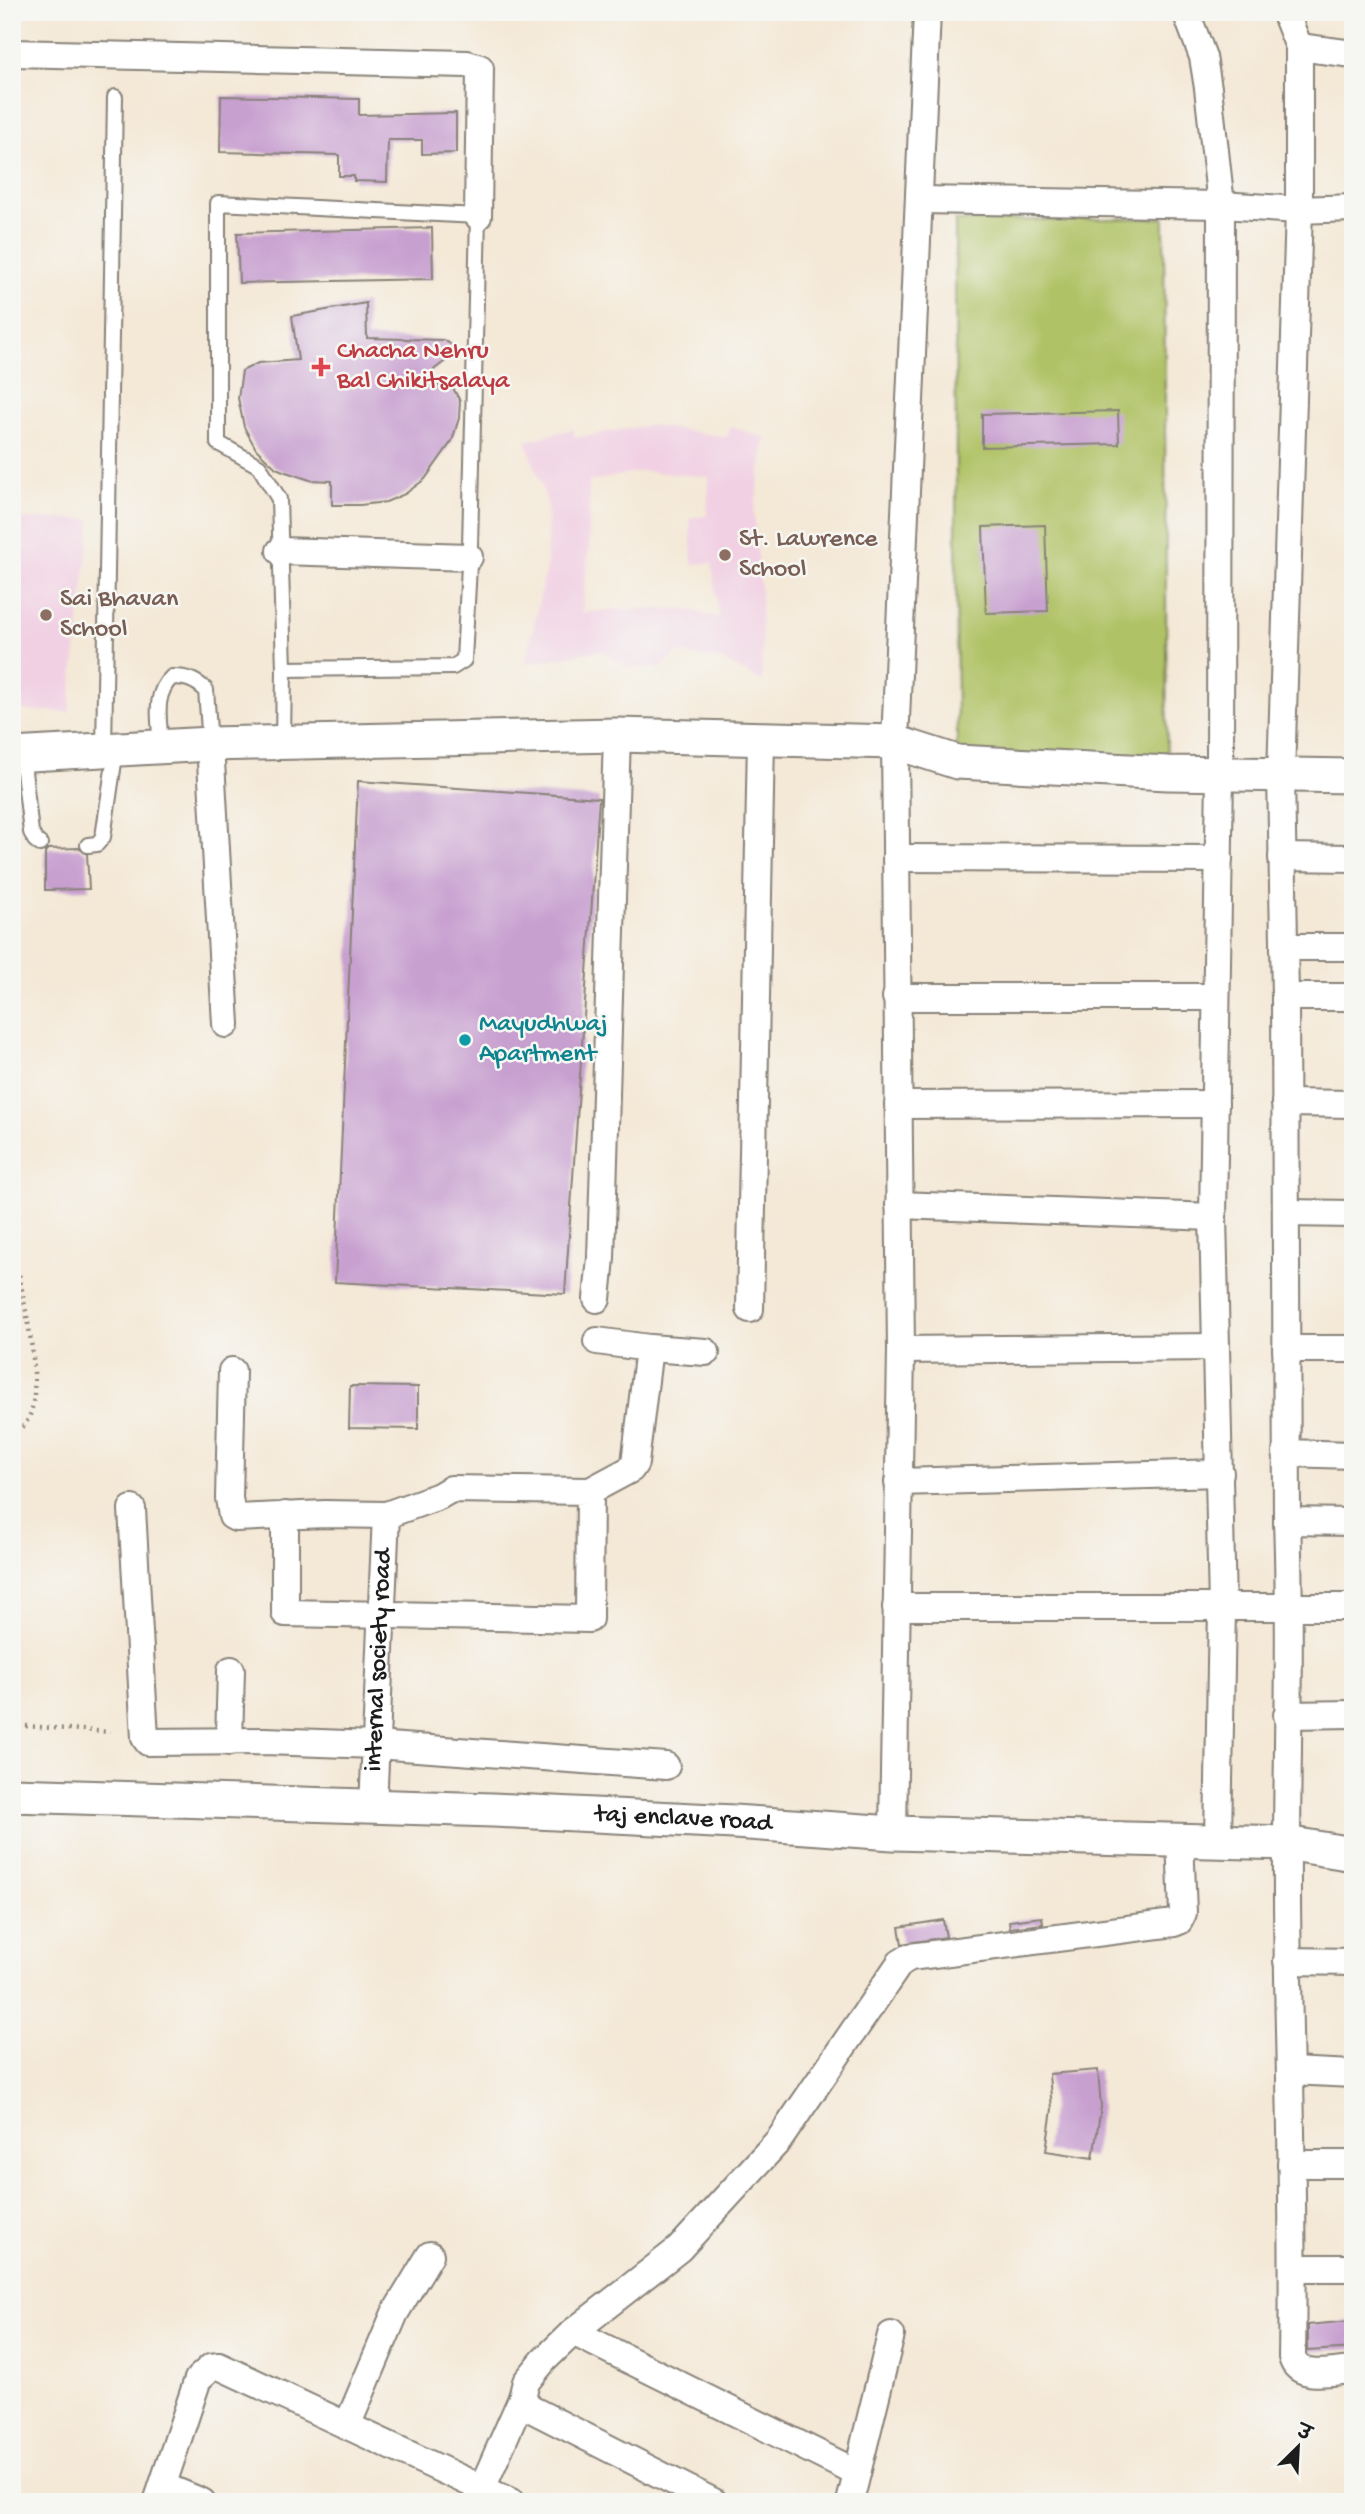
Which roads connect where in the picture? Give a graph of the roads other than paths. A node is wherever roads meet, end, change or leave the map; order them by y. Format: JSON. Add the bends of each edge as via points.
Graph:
{"nodes":[{"id":1,"x":927,"y":12,"type":"edge"},
{"id":2,"x":1186,"y":12,"type":"edge"},
{"id":3,"x":1285,"y":12,"type":"edge"},
{"id":4,"x":1299,"y":47,"type":"junction"},
{"id":5,"x":12,"y":53,"type":"edge"},
{"id":6,"x":1353,"y":54,"type":"edge"},
{"id":7,"x":115,"y":97,"type":"dead end"},
{"id":8,"x":920,"y":200,"type":"junction"},
{"id":9,"x":1221,"y":205,"type":"junction"},
{"id":10,"x":1353,"y":208,"type":"edge"},
{"id":11,"x":1299,"y":210,"type":"junction"},
{"id":12,"x":478,"y":216,"type":"junction"},
{"id":13,"x":280,"y":551,"type":"junction"},
{"id":14,"x":469,"y":557,"type":"junction"},
{"id":15,"x":284,"y":669,"type":"junction"},
{"id":16,"x":617,"y":735,"type":"junction"},
{"id":17,"x":771,"y":739,"type":"junction"},
{"id":18,"x":282,"y":743,"type":"junction"},
{"id":19,"x":895,"y":743,"type":"junction"},
{"id":20,"x":210,"y":744,"type":"junction"},
{"id":21,"x":161,"y":747,"type":"junction"},
{"id":22,"x":110,"y":749,"type":"junction"},
{"id":23,"x":17,"y":754,"type":"edge"},
{"id":24,"x":1220,"y":774,"type":"junction"},
{"id":25,"x":1281,"y":775,"type":"junction"},
{"id":26,"x":1353,"y":776,"type":"edge"},
{"id":27,"x":40,"y":844,"type":"dead end"},
{"id":28,"x":88,"y":845,"type":"dead end"},
{"id":29,"x":1282,"y":857,"type":"junction"},
{"id":30,"x":896,"y":858,"type":"junction"},
{"id":31,"x":1353,"y":858,"type":"edge"},
{"id":32,"x":1219,"y":859,"type":"junction"},
{"id":33,"x":1284,"y":947,"type":"junction"},
{"id":34,"x":1353,"y":947,"type":"edge"},
{"id":35,"x":896,"y":997,"type":"junction"},
{"id":36,"x":1216,"y":997,"type":"junction"},
{"id":37,"x":1285,"y":997,"type":"junction"},
{"id":38,"x":1353,"y":997,"type":"edge"},
{"id":39,"x":226,"y":1024,"type":"dead end"},
{"id":40,"x":1285,"y":1103,"type":"junction"},
{"id":41,"x":1215,"y":1104,"type":"junction"},
{"id":42,"x":1353,"y":1104,"type":"edge"},
{"id":43,"x":898,"y":1105,"type":"junction"},
{"id":44,"x":899,"y":1205,"type":"junction"},
{"id":45,"x":1286,"y":1213,"type":"junction"},
{"id":46,"x":1353,"y":1214,"type":"edge"},
{"id":47,"x":1213,"y":1217,"type":"junction"},
{"id":48,"x":597,"y":1299,"type":"dead end"},
{"id":49,"x":750,"y":1309,"type":"dead end"},
{"id":50,"x":597,"y":1342,"type":"dead end"},
{"id":51,"x":1216,"y":1347,"type":"junction"},
{"id":52,"x":649,"y":1348,"type":"junction"},
{"id":53,"x":1286,"y":1349,"type":"junction"},
{"id":54,"x":1353,"y":1349,"type":"edge"},
{"id":55,"x":901,"y":1350,"type":"junction"},
{"id":56,"x":706,"y":1352,"type":"dead end"},
{"id":57,"x":232,"y":1371,"type":"dead end"},
{"id":58,"x":1286,"y":1453,"type":"junction"},
{"id":59,"x":1353,"y":1455,"type":"edge"},
{"id":60,"x":1220,"y":1473,"type":"junction"},
{"id":61,"x":898,"y":1482,"type":"junction"},
{"id":62,"x":590,"y":1491,"type":"junction"},
{"id":63,"x":132,"y":1509,"type":"dead end"},
{"id":64,"x":285,"y":1515,"type":"junction"},
{"id":65,"x":386,"y":1515,"type":"junction"},
{"id":66,"x":1287,"y":1521,"type":"junction"},
{"id":67,"x":1353,"y":1522,"type":"edge"},
{"id":68,"x":1222,"y":1606,"type":"junction"},
{"id":69,"x":896,"y":1607,"type":"junction"},
{"id":70,"x":1290,"y":1607,"type":"junction"},
{"id":71,"x":1353,"y":1607,"type":"edge"},
{"id":72,"x":381,"y":1614,"type":"junction"},
{"id":73,"x":231,"y":1670,"type":"dead end"},
{"id":74,"x":1353,"y":1713,"type":"edge"},
{"id":75,"x":1287,"y":1715,"type":"junction"},
{"id":76,"x":229,"y":1742,"type":"junction"},
{"id":77,"x":375,"y":1745,"type":"junction"},
{"id":78,"x":666,"y":1766,"type":"dead end"},
{"id":79,"x":12,"y":1795,"type":"edge"},
{"id":80,"x":373,"y":1807,"type":"junction"},
{"id":81,"x":893,"y":1833,"type":"junction"},
{"id":82,"x":1180,"y":1839,"type":"junction"},
{"id":83,"x":1218,"y":1840,"type":"junction"},
{"id":84,"x":1286,"y":1843,"type":"junction"},
{"id":85,"x":1353,"y":1854,"type":"edge"},
{"id":86,"x":1287,"y":1961,"type":"junction"},
{"id":87,"x":1353,"y":1962,"type":"edge"},
{"id":88,"x":1291,"y":2071,"type":"junction"},
{"id":89,"x":1353,"y":2074,"type":"edge"},
{"id":90,"x":1291,"y":2164,"type":"junction"},
{"id":91,"x":1353,"y":2164,"type":"edge"},
{"id":92,"x":430,"y":2255,"type":"dead end"},
{"id":93,"x":1294,"y":2268,"type":"junction"},
{"id":94,"x":1353,"y":2268,"type":"edge"},
{"id":95,"x":573,"y":2332,"type":"junction"},
{"id":96,"x":891,"y":2335,"type":"dead end"},
{"id":97,"x":1353,"y":2370,"type":"edge"},
{"id":98,"x":522,"y":2398,"type":"junction"},
{"id":99,"x":347,"y":2426,"type":"junction"},
{"id":100,"x":857,"y":2473,"type":"junction"},
{"id":101,"x":160,"y":2494,"type":"edge"},
{"id":102,"x":478,"y":2495,"type":"edge"},
{"id":103,"x":202,"y":2502,"type":"edge"},
{"id":104,"x":511,"y":2502,"type":"edge"},
{"id":105,"x":714,"y":2502,"type":"edge"},
{"id":106,"x":850,"y":2502,"type":"edge"}],
"edges":[{"from":1,"to":8,"type":"street"},
{"from":2,"to":9,"type":"street","via":[[1203,57]]},
{"from":3,"to":4,"type":"street"},
{"from":4,"to":6,"type":"street"},
{"from":4,"to":11,"type":"street"},
{"from":5,"to":12,"type":"street","via":[[467,64],[480,68]]},
{"from":7,"to":22,"type":"lane"},
{"from":8,"to":9,"type":"street"},
{"from":8,"to":19,"type":"street"},
{"from":9,"to":11,"type":"street"},
{"from":9,"to":24,"type":"street"},
{"from":10,"to":11,"type":"street"},
{"from":11,"to":25,"type":"street"},
{"from":12,"to":13,"type":"lane","via":[[218,203],[218,443],[259,466],[279,499]]},
{"from":12,"to":14,"type":"lane"},
{"from":13,"to":14,"type":"street"},
{"from":13,"to":15,"type":"lane"},
{"from":14,"to":15,"type":"lane","via":[[465,651],[459,664]]},
{"from":15,"to":18,"type":"lane"},
{"from":16,"to":17,"type":"street"},
{"from":16,"to":18,"type":"street"},
{"from":16,"to":48,"type":"street"},
{"from":17,"to":19,"type":"street"},
{"from":17,"to":49,"type":"street"},
{"from":18,"to":20,"type":"street"},
{"from":19,"to":24,"type":"street","via":[[957,762]]},
{"from":19,"to":30,"type":"street"},
{"from":20,"to":21,"type":"street"},
{"from":20,"to":21,"type":"lane","via":[[206,690],[187,677],[172,677],[159,695]]},
{"from":20,"to":39,"type":"street"},
{"from":21,"to":22,"type":"street"},
{"from":22,"to":23,"type":"street"},
{"from":22,"to":28,"type":"lane","via":[[103,837]]},
{"from":23,"to":27,"type":"lane","via":[[31,832]]},
{"from":24,"to":25,"type":"street"},
{"from":24,"to":32,"type":"street"},
{"from":25,"to":26,"type":"street"},
{"from":25,"to":29,"type":"street"},
{"from":29,"to":31,"type":"street"},
{"from":29,"to":33,"type":"street"},
{"from":30,"to":32,"type":"street"},
{"from":30,"to":35,"type":"street"},
{"from":32,"to":36,"type":"street"},
{"from":33,"to":34,"type":"street"},
{"from":33,"to":37,"type":"street"},
{"from":35,"to":36,"type":"street"},
{"from":35,"to":43,"type":"street"},
{"from":36,"to":41,"type":"street"},
{"from":37,"to":38,"type":"street"},
{"from":37,"to":40,"type":"street"},
{"from":40,"to":42,"type":"street"},
{"from":40,"to":45,"type":"street"},
{"from":41,"to":43,"type":"street"},
{"from":41,"to":47,"type":"street"},
{"from":43,"to":44,"type":"street"},
{"from":44,"to":47,"type":"street"},
{"from":44,"to":55,"type":"street"},
{"from":45,"to":46,"type":"street"},
{"from":45,"to":53,"type":"street"},
{"from":47,"to":51,"type":"street"},
{"from":50,"to":52,"type":"street"},
{"from":51,"to":55,"type":"street"},
{"from":51,"to":60,"type":"street"},
{"from":52,"to":56,"type":"street"},
{"from":52,"to":62,"type":"street","via":[[635,1462],[631,1469]]},
{"from":53,"to":54,"type":"street"},
{"from":53,"to":58,"type":"street"},
{"from":55,"to":61,"type":"street"},
{"from":57,"to":64,"type":"street","name":"internal society road","via":[[232,1516]]},
{"from":58,"to":59,"type":"street"},
{"from":58,"to":66,"type":"street"},
{"from":60,"to":61,"type":"street"},
{"from":60,"to":68,"type":"street"},
{"from":61,"to":69,"type":"street"},
{"from":62,"to":65,"type":"street","name":"internal society road","via":[[451,1489]]},
{"from":62,"to":72,"type":"street","via":[[589,1619]]},
{"from":63,"to":76,"type":"street","via":[[145,1738],[151,1742]]},
{"from":64,"to":65,"type":"street","name":"internal society road"},
{"from":64,"to":72,"type":"street","via":[[285,1613]]},
{"from":65,"to":72,"type":"street","name":"internal society road"},
{"from":66,"to":67,"type":"street"},
{"from":66,"to":70,"type":"street"},
{"from":68,"to":69,"type":"street"},
{"from":68,"to":70,"type":"street"},
{"from":68,"to":83,"type":"street"},
{"from":69,"to":81,"type":"street"},
{"from":70,"to":71,"type":"street"},
{"from":70,"to":75,"type":"street"},
{"from":72,"to":77,"type":"street","name":"internal society road"},
{"from":73,"to":76,"type":"street"},
{"from":74,"to":75,"type":"street"},
{"from":75,"to":84,"type":"street"},
{"from":76,"to":77,"type":"street"},
{"from":77,"to":78,"type":"street"},
{"from":77,"to":80,"type":"street","name":"internal society road"},
{"from":79,"to":80,"type":"street","name":"taj enclave road"},
{"from":80,"to":81,"type":"street","name":"taj enclave road","via":[[707,1820]]},
{"from":81,"to":82,"type":"street","name":"taj enclave road"},
{"from":82,"to":83,"type":"street","name":"taj enclave road"},
{"from":82,"to":95,"type":"street","via":[[1183,1913],[1179,1921],[910,1957],[900,1963],[779,2140],[679,2249]]},
{"from":83,"to":84,"type":"street","name":"taj enclave road"},
{"from":84,"to":85,"type":"street","name":"taj enclave road"},
{"from":84,"to":86,"type":"street"},
{"from":86,"to":87,"type":"street"},
{"from":86,"to":88,"type":"street"},
{"from":88,"to":89,"type":"street"},
{"from":88,"to":90,"type":"street"},
{"from":90,"to":91,"type":"street"},
{"from":90,"to":93,"type":"street"},
{"from":92,"to":99,"type":"street","via":[[395,2313]]},
{"from":93,"to":94,"type":"street"},
{"from":93,"to":97,"type":"street","via":[[1294,2363],[1309,2372]]},
{"from":95,"to":98,"type":"street","via":[[526,2382]]},
{"from":95,"to":100,"type":"street"},
{"from":96,"to":100,"type":"street"},
{"from":98,"to":102,"type":"street"},
{"from":98,"to":105,"type":"street","via":[[531,2409]]},
{"from":99,"to":101,"type":"street","via":[[219,2366],[211,2367],[198,2379]]},
{"from":99,"to":102,"type":"street"},
{"from":100,"to":106,"type":"street"},
{"from":101,"to":103,"type":"street"},
{"from":102,"to":104,"type":"street"}]}
